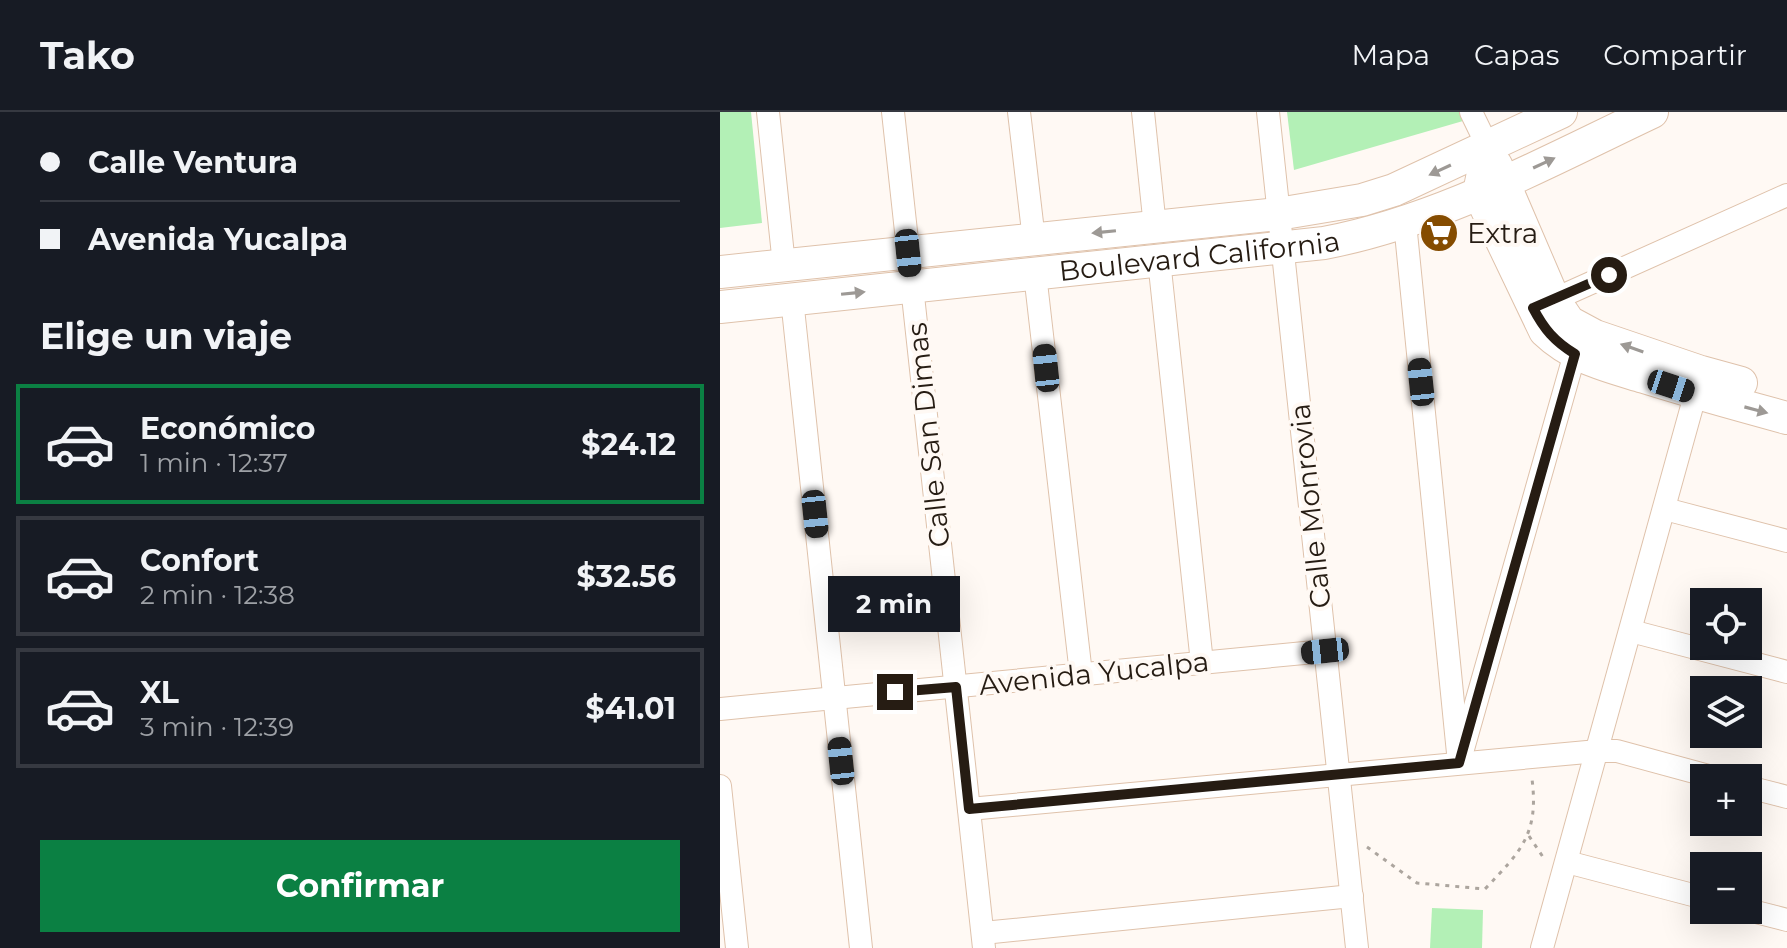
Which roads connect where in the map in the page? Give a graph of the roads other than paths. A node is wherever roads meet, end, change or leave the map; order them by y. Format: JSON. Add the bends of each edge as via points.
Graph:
{"nodes":[{"id":1,"x":768,"y":112,"type":"edge"},
{"id":2,"x":893,"y":112,"type":"edge"},
{"id":3,"x":1019,"y":112,"type":"edge"},
{"id":4,"x":1143,"y":112,"type":"edge"},
{"id":5,"x":1268,"y":112,"type":"edge"},
{"id":6,"x":1471,"y":112,"type":"edge"},
{"id":7,"x":1561,"y":112,"type":"edge"},
{"id":8,"x":1652,"y":112,"type":"edge"},
{"id":9,"x":1488,"y":147,"type":"junction"},
{"id":10,"x":1492,"y":188,"type":"junction"},
{"id":11,"x":1787,"y":195,"type":"edge"},
{"id":12,"x":1278,"y":214,"type":"junction"},
{"id":13,"x":1405,"y":223,"type":"junction"},
{"id":14,"x":1155,"y":227,"type":"junction"},
{"id":15,"x":1034,"y":240,"type":"junction"},
{"id":16,"x":1282,"y":248,"type":"junction"},
{"id":17,"x":908,"y":253,"type":"junction"},
{"id":18,"x":1159,"y":260,"type":"junction"},
{"id":19,"x":784,"y":265,"type":"junction"},
{"id":20,"x":720,"y":272,"type":"edge"},
{"id":21,"x":1035,"y":274,"type":"junction"},
{"id":22,"x":912,"y":286,"type":"junction"},
{"id":23,"x":792,"y":299,"type":"junction"},
{"id":24,"x":1544,"y":304,"type":"junction"},
{"id":25,"x":720,"y":307,"type":"edge"},
{"id":26,"x":1578,"y":342,"type":"junction"},
{"id":27,"x":1698,"y":383,"type":"junction"},
{"id":28,"x":1787,"y":395,"type":"edge"},
{"id":29,"x":1787,"y":418,"type":"edge"},
{"id":30,"x":1665,"y":509,"type":"junction"},
{"id":31,"x":1787,"y":541,"type":"edge"},
{"id":32,"x":1631,"y":631,"type":"junction"},
{"id":33,"x":1325,"y":651,"type":"junction"},
{"id":34,"x":1202,"y":663,"type":"junction"},
{"id":35,"x":1787,"y":672,"type":"edge"},
{"id":36,"x":1081,"y":674,"type":"junction"},
{"id":37,"x":956,"y":687,"type":"junction"},
{"id":38,"x":835,"y":698,"type":"junction"},
{"id":39,"x":720,"y":709,"type":"edge"},
{"id":40,"x":1598,"y":751,"type":"junction"},
{"id":41,"x":1459,"y":763,"type":"junction"},
{"id":42,"x":1690,"y":771,"type":"edge"},
{"id":43,"x":1339,"y":775,"type":"junction"},
{"id":44,"x":720,"y":786,"type":"edge"},
{"id":45,"x":1762,"y":791,"type":"edge"},
{"id":46,"x":1787,"y":797,"type":"edge"},
{"id":47,"x":969,"y":809,"type":"junction"},
{"id":48,"x":1567,"y":862,"type":"junction"},
{"id":49,"x":1690,"y":894,"type":"edge"},
{"id":50,"x":1352,"y":896,"type":"junction"},
{"id":51,"x":1762,"y":914,"type":"edge"},
{"id":52,"x":1787,"y":920,"type":"edge"},
{"id":53,"x":984,"y":941,"type":"edge"},
{"id":54,"x":737,"y":948,"type":"edge"},
{"id":55,"x":861,"y":948,"type":"edge"},
{"id":56,"x":1357,"y":948,"type":"edge"},
{"id":57,"x":1542,"y":948,"type":"edge"}],
"edges":[{"from":1,"to":19,"type":"street"},
{"from":2,"to":17,"type":"street","name":"Calle San Dimas"},
{"from":3,"to":15,"type":"street"},
{"from":4,"to":14,"type":"street"},
{"from":5,"to":12,"type":"street","name":"Calle Monrovia"},
{"from":6,"to":9,"type":"street"},
{"from":7,"to":9,"type":"street","name":"Boulevard California"},
{"from":10,"to":8,"type":"street","name":"Boulevard California","one_way":true},
{"from":9,"to":10,"type":"street"},
{"from":9,"to":12,"type":"street","name":"Boulevard California","one_way":true,"via":[[1362,200]]},
{"from":10,"to":13,"type":"street","name":"Boulevard California"},
{"from":10,"to":24,"type":"street"},
{"from":11,"to":24,"type":"street"},
{"from":12,"to":14,"type":"street","name":"Boulevard California"},
{"from":12,"to":16,"type":"street","name":"Calle Monrovia"},
{"from":13,"to":16,"type":"street","name":"Boulevard California"},
{"from":13,"to":41,"type":"street"},
{"from":14,"to":15,"type":"street","name":"Boulevard California","one_way":true},
{"from":15,"to":17,"type":"street","name":"Boulevard California"},
{"from":16,"to":18,"type":"street","name":"Boulevard California"},
{"from":16,"to":33,"type":"street","name":"Calle Monrovia"},
{"from":17,"to":19,"type":"street","name":"Boulevard California"},
{"from":17,"to":22,"type":"street","name":"Calle San Dimas"},
{"from":18,"to":21,"type":"street","name":"Boulevard California"},
{"from":18,"to":34,"type":"street"},
{"from":19,"to":20,"type":"street","name":"Boulevard California"},
{"from":21,"to":22,"type":"street","name":"Boulevard California"},
{"from":21,"to":36,"type":"street"},
{"from":23,"to":22,"type":"street","name":"Boulevard California","one_way":true},
{"from":22,"to":37,"type":"street","name":"Calle San Dimas"},
{"from":23,"to":25,"type":"street","name":"Boulevard California"},
{"from":23,"to":38,"type":"street"},
{"from":24,"to":26,"type":"street","via":[[1569,322]]},
{"from":26,"to":27,"type":"street"},
{"from":26,"to":41,"type":"street"},
{"from":27,"to":28,"type":"street"},
{"from":27,"to":29,"type":"street","one_way":true},
{"from":27,"to":30,"type":"street"},
{"from":30,"to":31,"type":"street"},
{"from":30,"to":32,"type":"street"},
{"from":32,"to":35,"type":"street"},
{"from":32,"to":40,"type":"street"},
{"from":33,"to":34,"type":"street","name":"Avenida Yucalpa"},
{"from":33,"to":43,"type":"street","name":"Calle Monrovia"},
{"from":34,"to":36,"type":"street","name":"Avenida Yucalpa"},
{"from":36,"to":37,"type":"street","name":"Avenida Yucalpa"},
{"from":37,"to":38,"type":"street","name":"Avenida Yucalpa"},
{"from":37,"to":47,"type":"street","name":"Calle San Dimas"},
{"from":38,"to":39,"type":"street","name":"Avenida Yucalpa"},
{"from":38,"to":55,"type":"street"},
{"from":40,"to":41,"type":"street"},
{"from":40,"to":42,"type":"street","via":[[1617,751]]},
{"from":40,"to":48,"type":"street"},
{"from":41,"to":43,"type":"street"},
{"from":43,"to":47,"type":"street"},
{"from":43,"to":50,"type":"street","name":"Calle Monrovia"},
{"from":44,"to":54,"type":"street"},
{"from":45,"to":46,"type":"street"},
{"from":47,"to":53,"type":"street","name":"Calle San Dimas"},
{"from":48,"to":49,"type":"street"},
{"from":48,"to":57,"type":"street"},
{"from":50,"to":53,"type":"street"},
{"from":50,"to":56,"type":"street","name":"Calle Monrovia"},
{"from":51,"to":52,"type":"street"}]}
